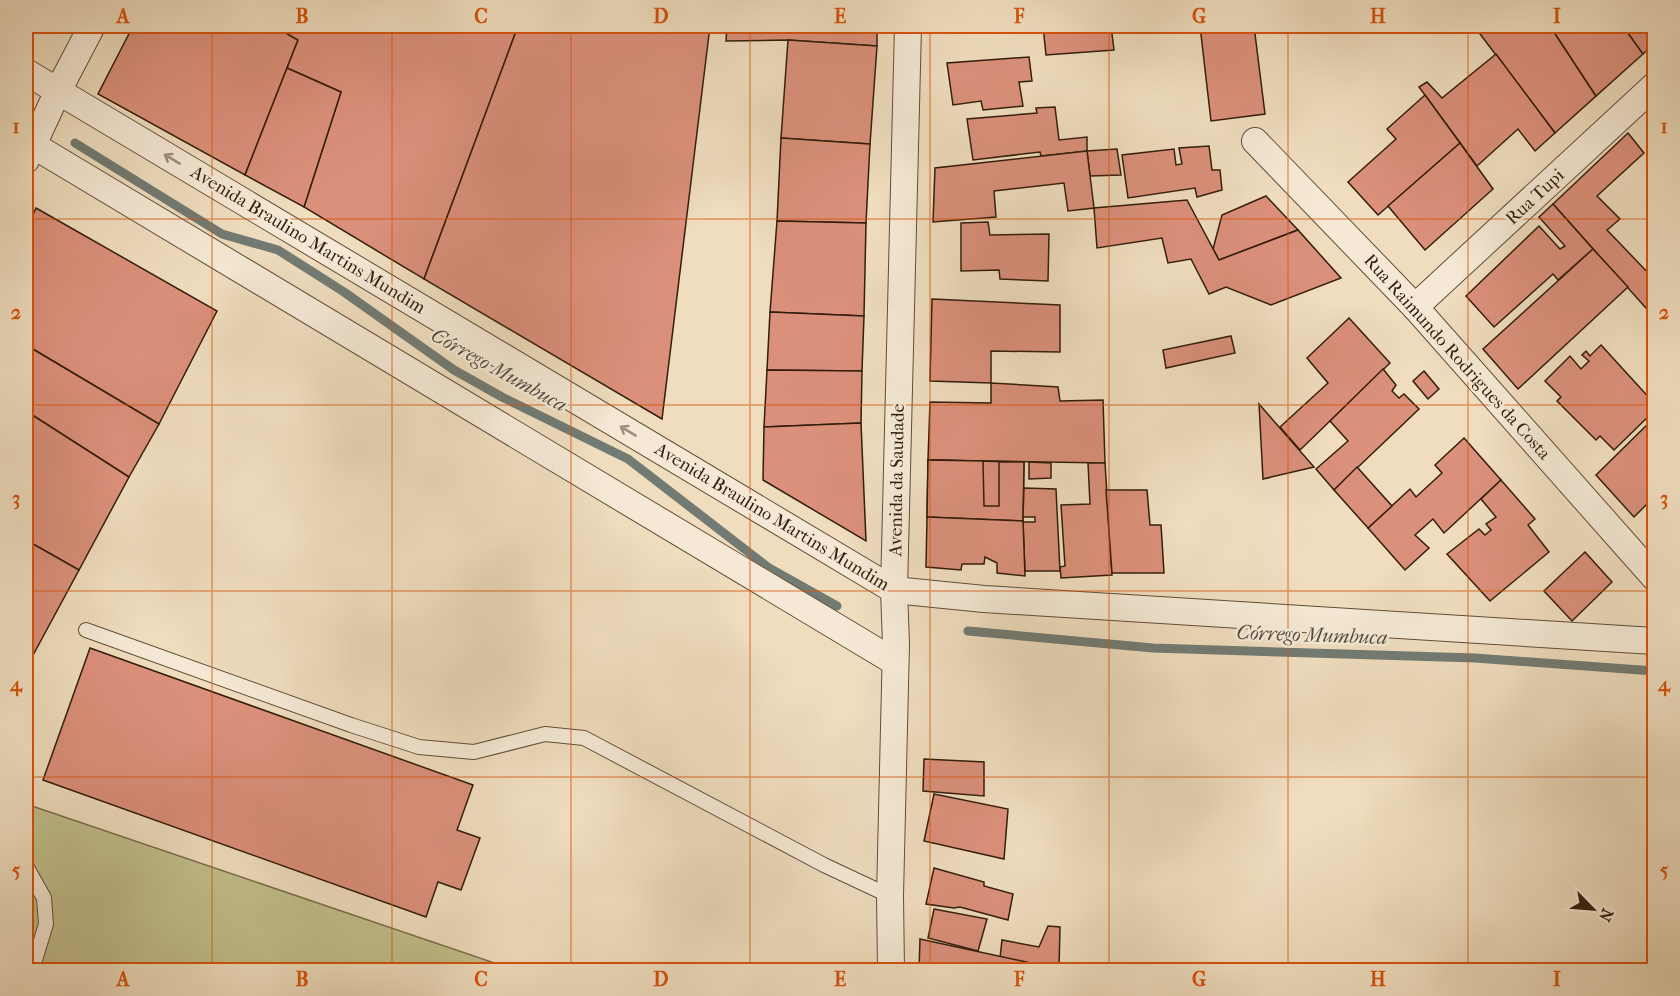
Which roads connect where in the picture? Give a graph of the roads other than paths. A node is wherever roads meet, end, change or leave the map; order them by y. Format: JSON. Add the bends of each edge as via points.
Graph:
{"nodes":[{"id":1,"x":92,"y":26,"type":"edge"},
{"id":2,"x":908,"y":26,"type":"edge"},
{"id":3,"x":26,"y":72,"type":"edge"},
{"id":4,"x":1654,"y":86,"type":"edge"},
{"id":5,"x":58,"y":91,"type":"junction"},
{"id":6,"x":1255,"y":141,"type":"dead end"},
{"id":7,"x":28,"y":149,"type":"edge"},
{"id":8,"x":1415,"y":307,"type":"junction"},
{"id":9,"x":1654,"y":578,"type":"edge"},
{"id":10,"x":894,"y":596,"type":"junction"},
{"id":11,"x":87,"y":630,"type":"dead end"},
{"id":12,"x":1654,"y":641,"type":"edge"},
{"id":13,"x":896,"y":653,"type":"junction"},
{"id":14,"x":26,"y":866,"type":"edge"},
{"id":15,"x":890,"y":896,"type":"junction"},
{"id":16,"x":32,"y":970,"type":"edge"},
{"id":17,"x":891,"y":970,"type":"edge"}],
"edges":[{"from":1,"to":5,"type":"street"},
{"from":2,"to":10,"type":"street","name":"Avenida da Saudade"},
{"from":3,"to":5,"type":"street","name":"Avenida Braulino Martins Mundim"},
{"from":4,"to":8,"type":"street","name":"Rua Tupi"},
{"from":5,"to":7,"type":"street"},
{"from":10,"to":5,"type":"street","name":"Avenida Braulino Martins Mundim","one_way":true},
{"from":6,"to":8,"type":"street","name":"Rua Raimundo Rodrigues da Costa"},
{"from":7,"to":13,"type":"street"},
{"from":8,"to":9,"type":"street","name":"Rua Raimundo Rodrigues da Costa"},
{"from":10,"to":12,"type":"street","name":"Avenida Braulino Martins Mundim"},
{"from":10,"to":13,"type":"street","name":"Avenida da Saudade"},
{"from":11,"to":15,"type":"lane","via":[[419,747],[474,752],[545,734],[584,738]]},
{"from":13,"to":15,"type":"street","name":"Avenida da Saudade"},
{"from":14,"to":16,"type":"lane","via":[[44,898],[46,924]]},
{"from":15,"to":17,"type":"street","name":"Avenida da Saudade"}]}
